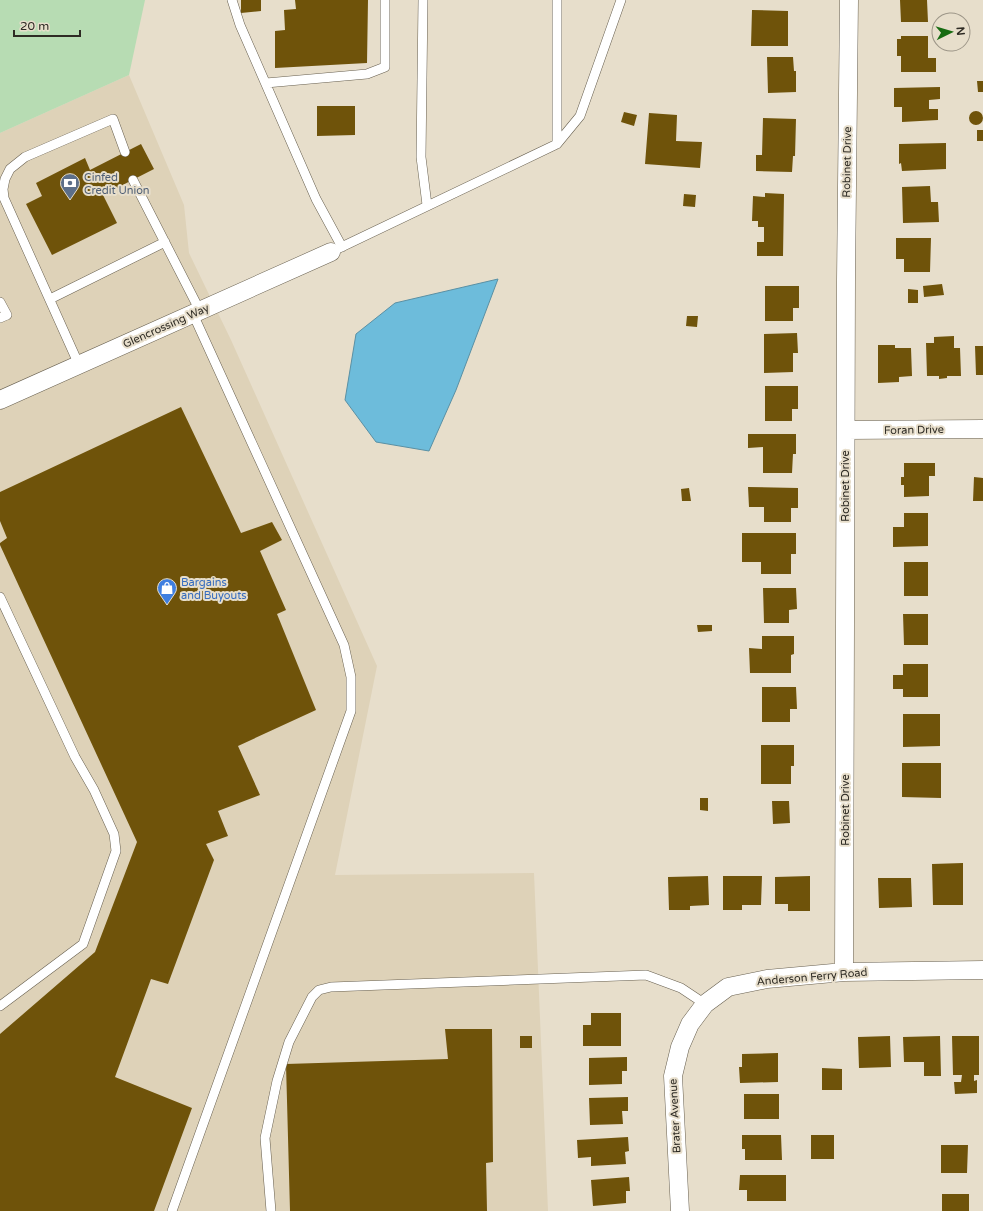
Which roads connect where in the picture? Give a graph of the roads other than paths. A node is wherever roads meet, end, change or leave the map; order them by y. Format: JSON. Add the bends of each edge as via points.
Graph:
{"nodes":[{"id":1,"x":232,"y":0,"type":"edge"},
{"id":2,"x":385,"y":0,"type":"edge"},
{"id":3,"x":423,"y":0,"type":"edge"},
{"id":4,"x":557,"y":0,"type":"edge"},
{"id":5,"x":620,"y":0,"type":"edge"},
{"id":6,"x":849,"y":0,"type":"edge"},
{"id":7,"x":266,"y":83,"type":"junction"},
{"id":8,"x":557,"y":144,"type":"junction"},
{"id":9,"x":125,"y":152,"type":"dead end"},
{"id":10,"x":134,"y":180,"type":"dead end"},
{"id":11,"x":427,"y":205,"type":"junction"},
{"id":12,"x":165,"y":242,"type":"junction"},
{"id":13,"x":336,"y":249,"type":"junction"},
{"id":14,"x":50,"y":299,"type":"junction"},
{"id":15,"x":0,"y":302,"type":"edge"},
{"id":16,"x":196,"y":312,"type":"junction"},
{"id":17,"x":0,"y":318,"type":"edge"},
{"id":18,"x":79,"y":365,"type":"junction"},
{"id":19,"x":0,"y":400,"type":"edge"},
{"id":20,"x":983,"y":429,"type":"edge"},
{"id":21,"x":846,"y":430,"type":"junction"},
{"id":22,"x":0,"y":597,"type":"edge"},
{"id":23,"x":983,"y":970,"type":"edge"},
{"id":24,"x":844,"y":972,"type":"junction"},
{"id":25,"x":705,"y":1004,"type":"junction"},
{"id":26,"x":0,"y":1006,"type":"edge"},
{"id":27,"x":172,"y":1211,"type":"edge"},
{"id":28,"x":270,"y":1211,"type":"edge"},
{"id":29,"x":680,"y":1211,"type":"edge"}],
"edges":[{"from":1,"to":7,"type":"lane","via":[[240,26]]},
{"from":2,"to":7,"type":"lane","via":[[385,67],[367,74]]},
{"from":3,"to":11,"type":"lane","via":[[422,157]]},
{"from":4,"to":8,"type":"lane"},
{"from":5,"to":8,"type":"lane","via":[[580,116]]},
{"from":6,"to":21,"type":"street","name":"Robinet Drive"},
{"from":7,"to":13,"type":"lane"},
{"from":8,"to":11,"type":"lane"},
{"from":9,"to":14,"type":"lane","via":[[113,119],[25,157],[10,168],[2,189],[4,198]]},
{"from":10,"to":12,"type":"lane"},
{"from":11,"to":13,"type":"lane"},
{"from":12,"to":14,"type":"lane"},
{"from":12,"to":16,"type":"lane"},
{"from":13,"to":16,"type":"street","name":"Glencrossing Way"},
{"from":14,"to":18,"type":"lane"},
{"from":15,"to":17,"type":"lane","via":[[7,315]]},
{"from":16,"to":18,"type":"street","name":"Glencrossing Way"},
{"from":16,"to":27,"type":"lane","via":[[344,645],[351,677],[351,710]]},
{"from":18,"to":19,"type":"street","name":"Glencrossing Way"},
{"from":20,"to":21,"type":"street","name":"Foran Drive"},
{"from":21,"to":24,"type":"street","name":"Robinet Drive"},
{"from":22,"to":26,"type":"lane","via":[[74,757],[94,790],[114,834],[116,851],[82,944]]},
{"from":23,"to":24,"type":"street","name":"Anderson Ferry Road"},
{"from":24,"to":25,"type":"street","name":"Anderson Ferry Road","via":[[767,979],[728,987]]},
{"from":25,"to":28,"type":"lane","via":[[681,988],[646,976],[331,987],[319,990],[312,997],[289,1042],[277,1081],[265,1138]]},
{"from":25,"to":29,"type":"street","name":"Brater Avenue","via":[[690,1024],[680,1047],[673,1076]]}]}
